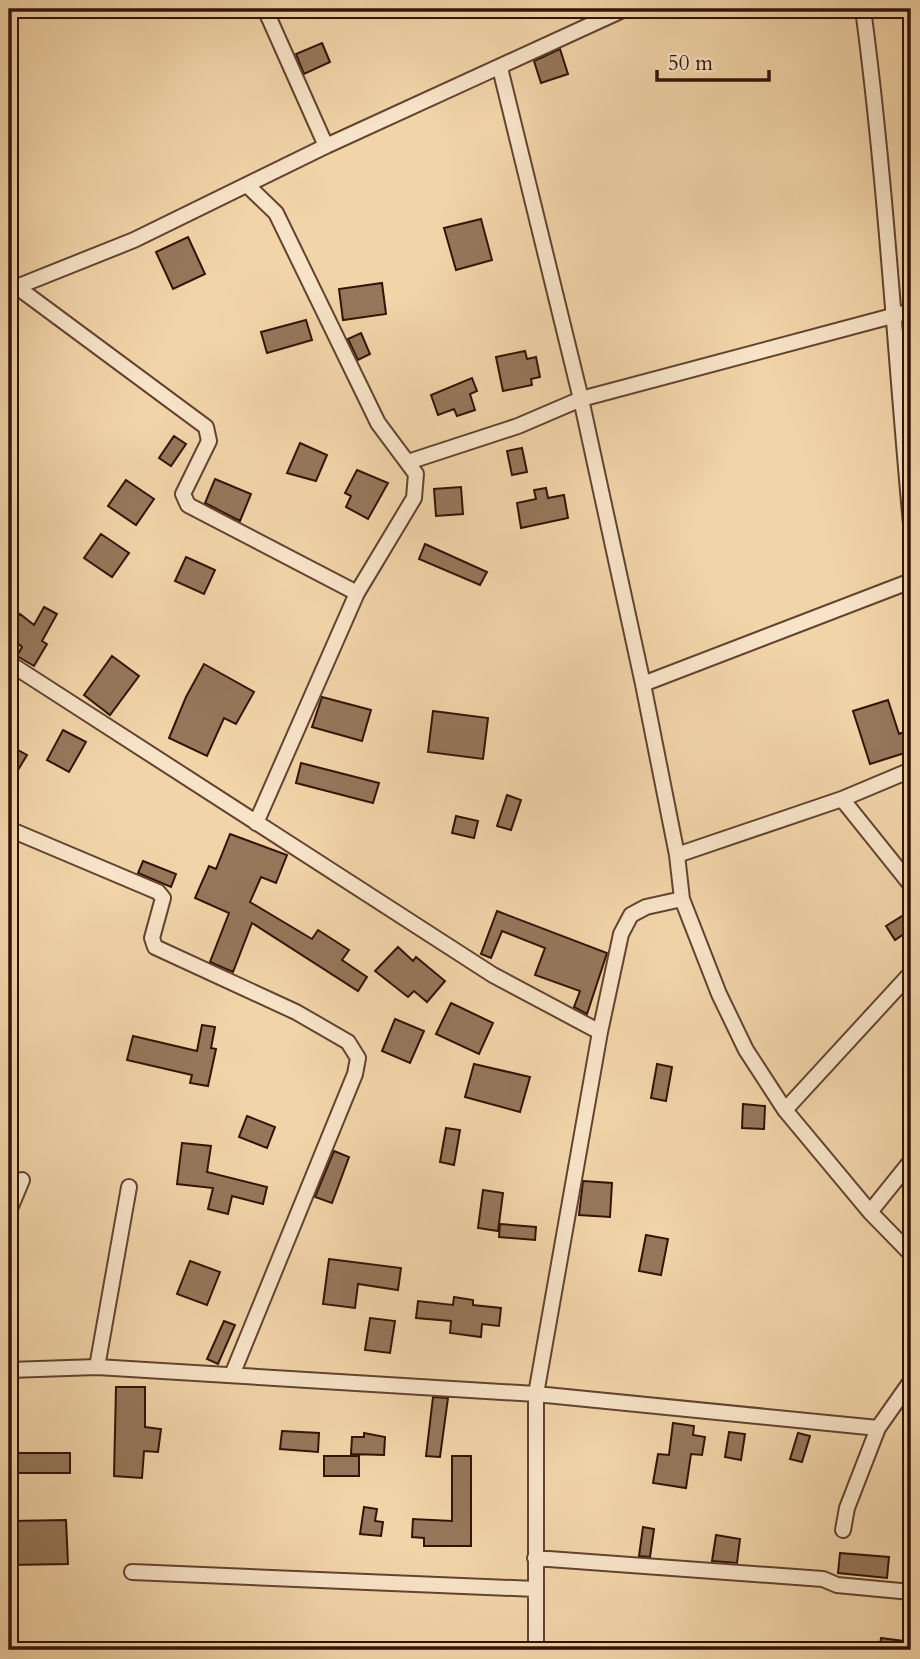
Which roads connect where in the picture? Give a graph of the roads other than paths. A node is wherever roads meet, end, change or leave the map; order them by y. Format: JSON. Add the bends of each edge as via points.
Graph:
{"nodes":[{"id":1,"x":265,"y":9,"type":"edge"},
{"id":2,"x":625,"y":9,"type":"edge"},
{"id":3,"x":863,"y":9,"type":"edge"},
{"id":4,"x":500,"y":68,"type":"junction"},
{"id":5,"x":326,"y":146,"type":"junction"},
{"id":6,"x":249,"y":187,"type":"junction"},
{"id":7,"x":13,"y":289,"type":"edge"},
{"id":8,"x":911,"y":311,"type":"edge"},
{"id":9,"x":891,"y":316,"type":"junction"},
{"id":10,"x":581,"y":399,"type":"junction"},
{"id":11,"x":408,"y":462,"type":"junction"},
{"id":12,"x":911,"y":524,"type":"edge"},
{"id":13,"x":911,"y":581,"type":"edge"},
{"id":14,"x":357,"y":593,"type":"junction"},
{"id":15,"x":9,"y":663,"type":"edge"},
{"id":16,"x":643,"y":684,"type":"junction"},
{"id":17,"x":911,"y":770,"type":"edge"},
{"id":18,"x":842,"y":799,"type":"junction"},
{"id":19,"x":256,"y":823,"type":"junction"},
{"id":20,"x":9,"y":829,"type":"edge"},
{"id":21,"x":677,"y":855,"type":"junction"},
{"id":22,"x":911,"y":885,"type":"edge"},
{"id":23,"x":682,"y":898,"type":"junction"},
{"id":24,"x":911,"y":973,"type":"edge"},
{"id":25,"x":600,"y":1032,"type":"junction"},
{"id":26,"x":785,"y":1110,"type":"junction"},
{"id":27,"x":911,"y":1161,"type":"edge"},
{"id":28,"x":22,"y":1180,"type":"dead end"},
{"id":29,"x":129,"y":1187,"type":"dead end"},
{"id":30,"x":9,"y":1211,"type":"edge"},
{"id":31,"x":870,"y":1212,"type":"junction"},
{"id":32,"x":911,"y":1254,"type":"edge"},
{"id":33,"x":97,"y":1367,"type":"junction"},
{"id":34,"x":9,"y":1370,"type":"edge"},
{"id":35,"x":232,"y":1375,"type":"junction"},
{"id":36,"x":911,"y":1381,"type":"edge"},
{"id":37,"x":536,"y":1394,"type":"junction"},
{"id":38,"x":878,"y":1429,"type":"junction"},
{"id":39,"x":843,"y":1530,"type":"dead end"},
{"id":40,"x":535,"y":1558,"type":"junction"},
{"id":41,"x":132,"y":1572,"type":"dead end"},
{"id":42,"x":535,"y":1589,"type":"junction"},
{"id":43,"x":911,"y":1592,"type":"edge"},
{"id":44,"x":536,"y":1650,"type":"edge"}],
"edges":[{"from":1,"to":5,"type":"street"},
{"from":2,"to":4,"type":"street"},
{"from":3,"to":9,"type":"street","via":[[881,139]]},
{"from":4,"to":5,"type":"street"},
{"from":4,"to":10,"type":"street"},
{"from":5,"to":6,"type":"street"},
{"from":6,"to":7,"type":"street"},
{"from":6,"to":11,"type":"street","via":[[276,213],[378,423]]},
{"from":7,"to":14,"type":"street","via":[[206,427],[209,440],[183,494],[188,505]]},
{"from":8,"to":9,"type":"street"},
{"from":9,"to":10,"type":"street"},
{"from":9,"to":12,"type":"street"},
{"from":10,"to":11,"type":"street","via":[[518,426]]},
{"from":10,"to":16,"type":"street"},
{"from":11,"to":14,"type":"street","via":[[416,474],[414,498]]},
{"from":13,"to":16,"type":"street"},
{"from":14,"to":19,"type":"street"},
{"from":15,"to":19,"type":"street"},
{"from":16,"to":21,"type":"street"},
{"from":17,"to":18,"type":"street"},
{"from":18,"to":21,"type":"street"},
{"from":18,"to":22,"type":"street"},
{"from":19,"to":25,"type":"street","via":[[493,975]]},
{"from":20,"to":35,"type":"street","via":[[158,892],[163,898],[152,939],[155,947],[296,1012],[355,1050],[355,1074]]},
{"from":21,"to":23,"type":"street"},
{"from":23,"to":25,"type":"street","via":[[631,915],[621,934]]},
{"from":23,"to":26,"type":"street","via":[[746,1050]]},
{"from":24,"to":26,"type":"street"},
{"from":25,"to":37,"type":"street"},
{"from":26,"to":31,"type":"street"},
{"from":27,"to":31,"type":"street"},
{"from":28,"to":30,"type":"street"},
{"from":29,"to":33,"type":"street"},
{"from":31,"to":32,"type":"street"},
{"from":33,"to":34,"type":"street"},
{"from":33,"to":35,"type":"street"},
{"from":35,"to":37,"type":"street"},
{"from":36,"to":38,"type":"street"},
{"from":37,"to":38,"type":"street"},
{"from":37,"to":40,"type":"street"},
{"from":38,"to":39,"type":"street"},
{"from":40,"to":42,"type":"street"},
{"from":40,"to":43,"type":"street","via":[[823,1579],[837,1586]]},
{"from":41,"to":42,"type":"street"},
{"from":42,"to":44,"type":"street"}]}
